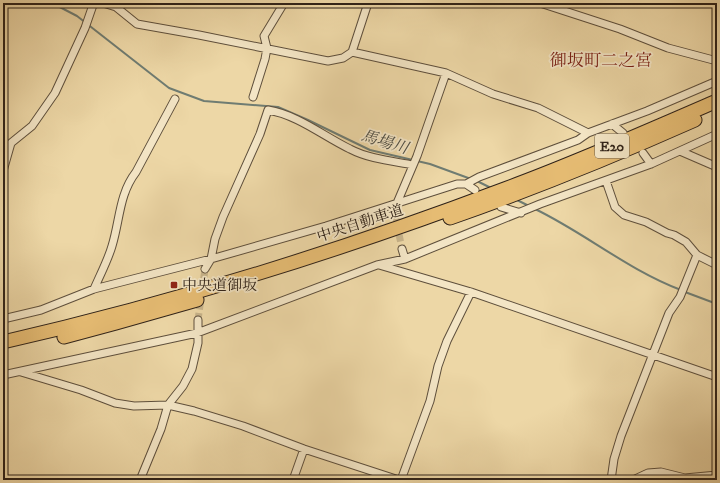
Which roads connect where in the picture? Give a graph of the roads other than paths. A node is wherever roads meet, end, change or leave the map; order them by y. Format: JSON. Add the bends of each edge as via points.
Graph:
{"nodes":[{"id":1,"x":103,"y":3,"type":"edge"},
{"id":2,"x":284,"y":3,"type":"edge"},
{"id":3,"x":368,"y":3,"type":"edge"},
{"id":4,"x":540,"y":3,"type":"edge"},
{"id":5,"x":93,"y":4,"type":"edge"},
{"id":6,"x":116,"y":5,"type":"edge"},
{"id":7,"x":267,"y":48,"type":"junction"},
{"id":8,"x":352,"y":52,"type":"junction"},
{"id":9,"x":717,"y":61,"type":"edge"},
{"id":10,"x":446,"y":73,"type":"junction"},
{"id":11,"x":717,"y":81,"type":"edge"},
{"id":12,"x":253,"y":97,"type":"dead end"},
{"id":13,"x":175,"y":99,"type":"dead end"},
{"id":14,"x":717,"y":101,"type":"edge"},
{"id":15,"x":717,"y":111,"type":"edge"},
{"id":16,"x":612,"y":124,"type":"junction"},
{"id":17,"x":588,"y":133,"type":"junction"},
{"id":18,"x":623,"y":133,"type":"dead end"},
{"id":19,"x":717,"y":134,"type":"edge"},
{"id":20,"x":680,"y":151,"type":"junction"},
{"id":21,"x":643,"y":152,"type":"dead end"},
{"id":22,"x":414,"y":162,"type":"junction"},
{"id":23,"x":651,"y":164,"type":"junction"},
{"id":24,"x":717,"y":166,"type":"edge"},
{"id":25,"x":3,"y":171,"type":"edge"},
{"id":26,"x":606,"y":181,"type":"junction"},
{"id":27,"x":471,"y":182,"type":"junction"},
{"id":28,"x":476,"y":190,"type":"dead end"},
{"id":29,"x":512,"y":191,"type":"junction"},
{"id":30,"x":496,"y":201,"type":"junction"},
{"id":31,"x":397,"y":203,"type":"junction"},
{"id":32,"x":525,"y":211,"type":"junction"},
{"id":33,"x":395,"y":214,"type":"tunnel mouth"},
{"id":34,"x":402,"y":248,"type":"tunnel mouth"},
{"id":35,"x":697,"y":255,"type":"junction"},
{"id":36,"x":211,"y":259,"type":"junction"},
{"id":37,"x":405,"y":259,"type":"junction"},
{"id":38,"x":377,"y":265,"type":"junction"},
{"id":39,"x":717,"y":265,"type":"edge"},
{"id":40,"x":205,"y":269,"type":"tunnel mouth"},
{"id":41,"x":94,"y":289,"type":"junction"},
{"id":42,"x":471,"y":292,"type":"junction"},
{"id":43,"x":3,"y":319,"type":"edge"},
{"id":44,"x":198,"y":320,"type":"tunnel mouth"},
{"id":45,"x":197,"y":333,"type":"junction"},
{"id":46,"x":3,"y":342,"type":"edge"},
{"id":47,"x":3,"y":351,"type":"edge"},
{"id":48,"x":653,"y":356,"type":"junction"},
{"id":49,"x":20,"y":372,"type":"junction"},
{"id":50,"x":3,"y":375,"type":"edge"},
{"id":51,"x":717,"y":377,"type":"edge"},
{"id":52,"x":168,"y":405,"type":"junction"},
{"id":53,"x":304,"y":449,"type":"junction"},
{"id":54,"x":717,"y":475,"type":"edge"},
{"id":55,"x":140,"y":480,"type":"edge"},
{"id":56,"x":293,"y":480,"type":"edge"},
{"id":57,"x":400,"y":480,"type":"edge"},
{"id":58,"x":611,"y":480,"type":"edge"},
{"id":59,"x":633,"y":480,"type":"edge"}],
"edges":[{"from":1,"to":6,"type":"street"},
{"from":2,"to":7,"type":"street","via":[[264,36]]},
{"from":3,"to":8,"type":"street"},
{"from":4,"to":9,"type":"street","via":[[620,29],[664,47]]},
{"from":5,"to":25,"type":"street","via":[[86,28],[55,93],[32,126],[12,143]]},
{"from":6,"to":7,"type":"street","via":[[137,24]]},
{"from":7,"to":8,"type":"street","via":[[328,61],[342,58]]},
{"from":7,"to":12,"type":"street","via":[[266,59]]},
{"from":8,"to":10,"type":"street"},
{"from":10,"to":17,"type":"street","via":[[494,94],[538,108]]},
{"from":10,"to":22,"type":"street"},
{"from":11,"to":16,"type":"street"},
{"from":13,"to":41,"type":"street","via":[[129,181],[112,247]]},
{"from":14,"to":29,"type":"highway","name":"中央自動車道","number":"E20"},
{"from":15,"to":29,"type":"highway","name":"中央自動車道","number":"E20","via":[[621,153]]},
{"from":16,"to":17,"type":"street"},
{"from":16,"to":18,"type":"street"},
{"from":17,"to":27,"type":"street","via":[[578,140]]},
{"from":19,"to":20,"type":"street"},
{"from":20,"to":23,"type":"street"},
{"from":20,"to":24,"type":"street"},
{"from":21,"to":23,"type":"street"},
{"from":22,"to":31,"type":"street"},
{"from":22,"to":36,"type":"street","via":[[368,156],[351,150],[294,118],[268,110],[223,217]]},
{"from":23,"to":26,"type":"street"},
{"from":26,"to":32,"type":"street"},
{"from":26,"to":35,"type":"street","via":[[616,207],[624,215],[674,235],[686,242]]},
{"from":27,"to":28,"type":"street"},
{"from":27,"to":31,"type":"street"},
{"from":29,"to":30,"type":"highway","name":"中央自動車道","number":"E20"},
{"from":30,"to":32,"type":"street"},
{"from":30,"to":46,"type":"highway","name":"中央自動車道","number":"E20","via":[[214,286],[60,329]]},
{"from":30,"to":47,"type":"highway","name":"中央自動車道","number":"E20","via":[[347,254],[208,297]]},
{"from":31,"to":33,"type":"street"},
{"from":31,"to":36,"type":"street"},
{"from":32,"to":37,"type":"street"},
{"from":34,"to":37,"type":"street"},
{"from":35,"to":39,"type":"street"},
{"from":35,"to":48,"type":"street","via":[[680,297],[669,313]]},
{"from":36,"to":40,"type":"street"},
{"from":36,"to":41,"type":"street"},
{"from":37,"to":38,"type":"street"},
{"from":38,"to":42,"type":"street"},
{"from":38,"to":45,"type":"street"},
{"from":41,"to":43,"type":"street","via":[[42,310]]},
{"from":42,"to":48,"type":"street"},
{"from":42,"to":57,"type":"street","via":[[447,341],[430,401]]},
{"from":44,"to":45,"type":"street"},
{"from":45,"to":49,"type":"street"},
{"from":45,"to":52,"type":"street","via":[[198,343],[192,369],[184,386]]},
{"from":48,"to":51,"type":"street"},
{"from":48,"to":58,"type":"street","via":[[621,436]]},
{"from":49,"to":50,"type":"street"},
{"from":49,"to":52,"type":"street","via":[[115,403],[134,406]]},
{"from":52,"to":53,"type":"street","via":[[236,424]]},
{"from":52,"to":55,"type":"street"},
{"from":53,"to":56,"type":"street"},
{"from":53,"to":57,"type":"street"},
{"from":54,"to":59,"type":"street","via":[[685,478],[661,472],[648,473]]}]}
